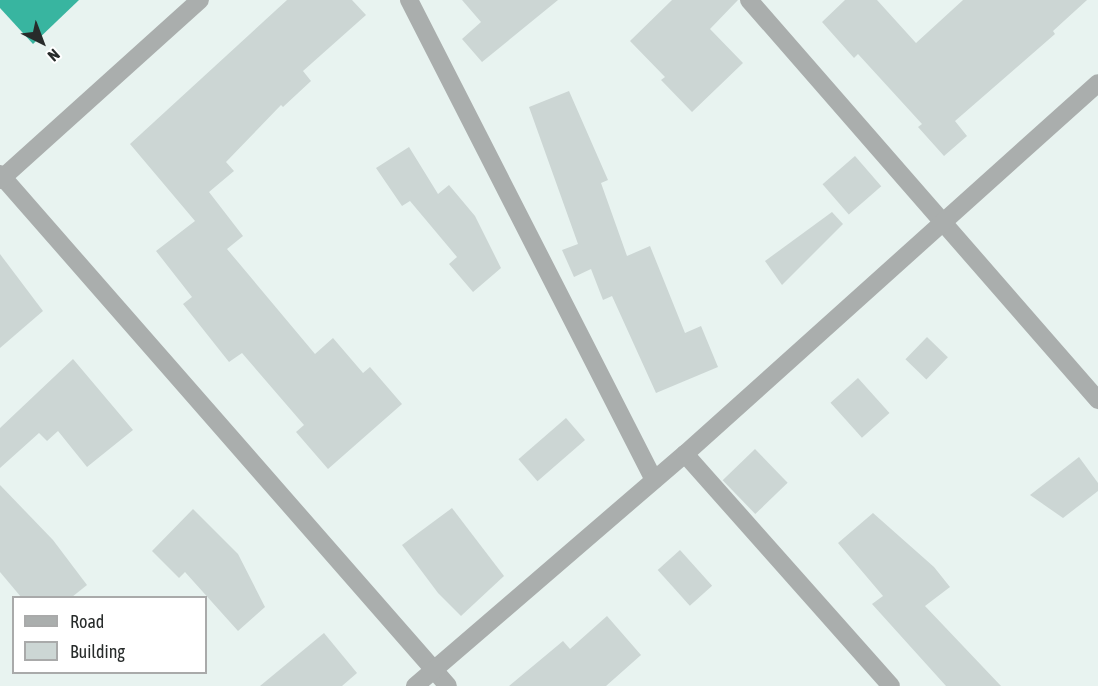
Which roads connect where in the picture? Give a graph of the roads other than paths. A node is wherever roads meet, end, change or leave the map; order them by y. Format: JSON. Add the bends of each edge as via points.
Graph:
{"nodes":[{"id":1,"x":200,"y":0,"type":"edge"},
{"id":2,"x":409,"y":0,"type":"edge"},
{"id":3,"x":749,"y":0,"type":"edge"},
{"id":4,"x":1098,"y":83,"type":"edge"},
{"id":5,"x":1,"y":177,"type":"edge"},
{"id":6,"x":943,"y":223,"type":"junction"},
{"id":7,"x":1098,"y":400,"type":"edge"},
{"id":8,"x":685,"y":454,"type":"junction"},
{"id":9,"x":654,"y":480,"type":"junction"},
{"id":10,"x":433,"y":669,"type":"junction"},
{"id":11,"x":415,"y":686,"type":"edge"},
{"id":12,"x":448,"y":686,"type":"edge"},
{"id":13,"x":891,"y":686,"type":"edge"}],
"edges":[{"from":1,"to":5,"type":"street"},
{"from":2,"to":9,"type":"street"},
{"from":3,"to":6,"type":"street"},
{"from":4,"to":6,"type":"street"},
{"from":5,"to":10,"type":"street"},
{"from":6,"to":7,"type":"street"},
{"from":6,"to":8,"type":"street"},
{"from":8,"to":9,"type":"street"},
{"from":8,"to":13,"type":"street"},
{"from":9,"to":10,"type":"street"},
{"from":10,"to":11,"type":"street"},
{"from":10,"to":12,"type":"street"}]}
